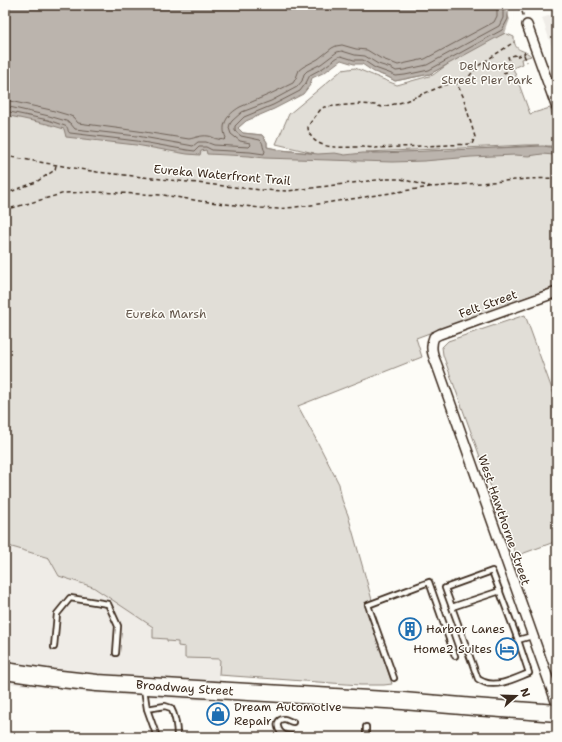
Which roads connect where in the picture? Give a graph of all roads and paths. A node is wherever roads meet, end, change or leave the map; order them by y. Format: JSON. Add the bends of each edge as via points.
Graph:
{"nodes":[{"id":1,"x":520,"y":5,"type":"edge"},
{"id":2,"x":527,"y":25,"type":"joint"},
{"id":3,"x":514,"y":42,"type":"dead end"},
{"id":4,"x":527,"y":62,"type":"dead end"},
{"id":5,"x":503,"y":73,"type":"dead end"},
{"id":6,"x":455,"y":81,"type":"junction"},
{"id":7,"x":557,"y":108,"type":"edge"},
{"id":8,"x":5,"y":156,"type":"edge"},
{"id":9,"x":56,"y":165,"type":"junction"},
{"id":10,"x":557,"y":178,"type":"edge"},
{"id":11,"x":432,"y":187,"type":"junction"},
{"id":12,"x":5,"y":194,"type":"edge"},
{"id":13,"x":5,"y":210,"type":"edge"},
{"id":14,"x":557,"y":292,"type":"edge"},
{"id":15,"x":431,"y":344,"type":"joint"},
{"id":16,"x":500,"y":591,"type":"junction"},
{"id":17,"x":452,"y":607,"type":"junction"},
{"id":18,"x":532,"y":636,"type":"junction"},
{"id":19,"x":518,"y":640,"type":"junction"},
{"id":20,"x":54,"y":647,"type":"dead end"},
{"id":21,"x":116,"y":653,"type":"dead end"},
{"id":22,"x":455,"y":656,"type":"dead end"},
{"id":23,"x":5,"y":670,"type":"edge"},
{"id":24,"x":394,"y":678,"type":"dead end"},
{"id":25,"x":143,"y":686,"type":"junction"},
{"id":26,"x":557,"y":704,"type":"edge"},
{"id":27,"x":147,"y":709,"type":"junction"},
{"id":28,"x":557,"y":713,"type":"edge"},
{"id":29,"x":293,"y":722,"type":"dead end"},
{"id":30,"x":366,"y":727,"type":"dead end"},
{"id":31,"x":157,"y":737,"type":"edge"},
{"id":32,"x":177,"y":737,"type":"edge"},
{"id":33,"x":308,"y":737,"type":"edge"},
{"id":34,"x":366,"y":737,"type":"edge"}],
"edges":[{"from":1,"to":2,"type":"path"},
{"from":2,"to":7,"type":"street"},
{"from":3,"to":6,"type":"path","via":[[478,66],[466,80]]},
{"from":4,"to":5,"type":"path","via":[[524,53],[508,57],[511,64],[505,66],[507,72]]},
{"from":6,"to":6,"type":"path","via":[[403,102],[382,107],[360,104],[324,107],[308,127],[308,133],[312,139],[333,147],[472,144],[475,137],[463,96]]},
{"from":8,"to":9,"type":"path","name":"Eureka Waterfront Trail"},
{"from":9,"to":11,"type":"path","name":"Eureka Waterfront Trail","via":[[253,189],[288,191],[384,179],[401,179]]},
{"from":9,"to":12,"type":"path","via":[[55,170],[36,182]]},
{"from":10,"to":11,"type":"path","name":"Eureka Waterfront Trail"},
{"from":11,"to":13,"type":"path","via":[[278,209],[163,195],[65,193]]},
{"from":14,"to":15,"type":"street","name":"Felt Street","via":[[440,334],[434,337]]},
{"from":15,"to":18,"type":"street","name":"West Hawthorne Street"},
{"from":16,"to":17,"type":"lane"},
{"from":16,"to":17,"type":"lane","via":[[492,571],[445,588]]},
{"from":16,"to":19,"type":"lane"},
{"from":17,"to":19,"type":"lane","via":[[478,678],[484,683],[506,682],[529,673]]},
{"from":18,"to":19,"type":"lane"},
{"from":18,"to":26,"type":"street","name":"West Hawthorne Street"},
{"from":20,"to":21,"type":"lane","via":[[57,614],[70,598],[108,604],[118,626]]},
{"from":22,"to":24,"type":"lane","via":[[429,582],[368,605]]},
{"from":23,"to":25,"type":"highway","name":"Broadway Street","via":[[52,678]]},
{"from":25,"to":27,"type":"lane"},
{"from":25,"to":28,"type":"highway","name":"Broadway Street"},
{"from":27,"to":31,"type":"lane"},
{"from":27,"to":32,"type":"lane","via":[[165,706],[171,708],[177,724]]},
{"from":29,"to":33,"type":"lane","via":[[286,719],[279,721],[280,732],[285,735]]},
{"from":30,"to":34,"type":"lane"}]}
